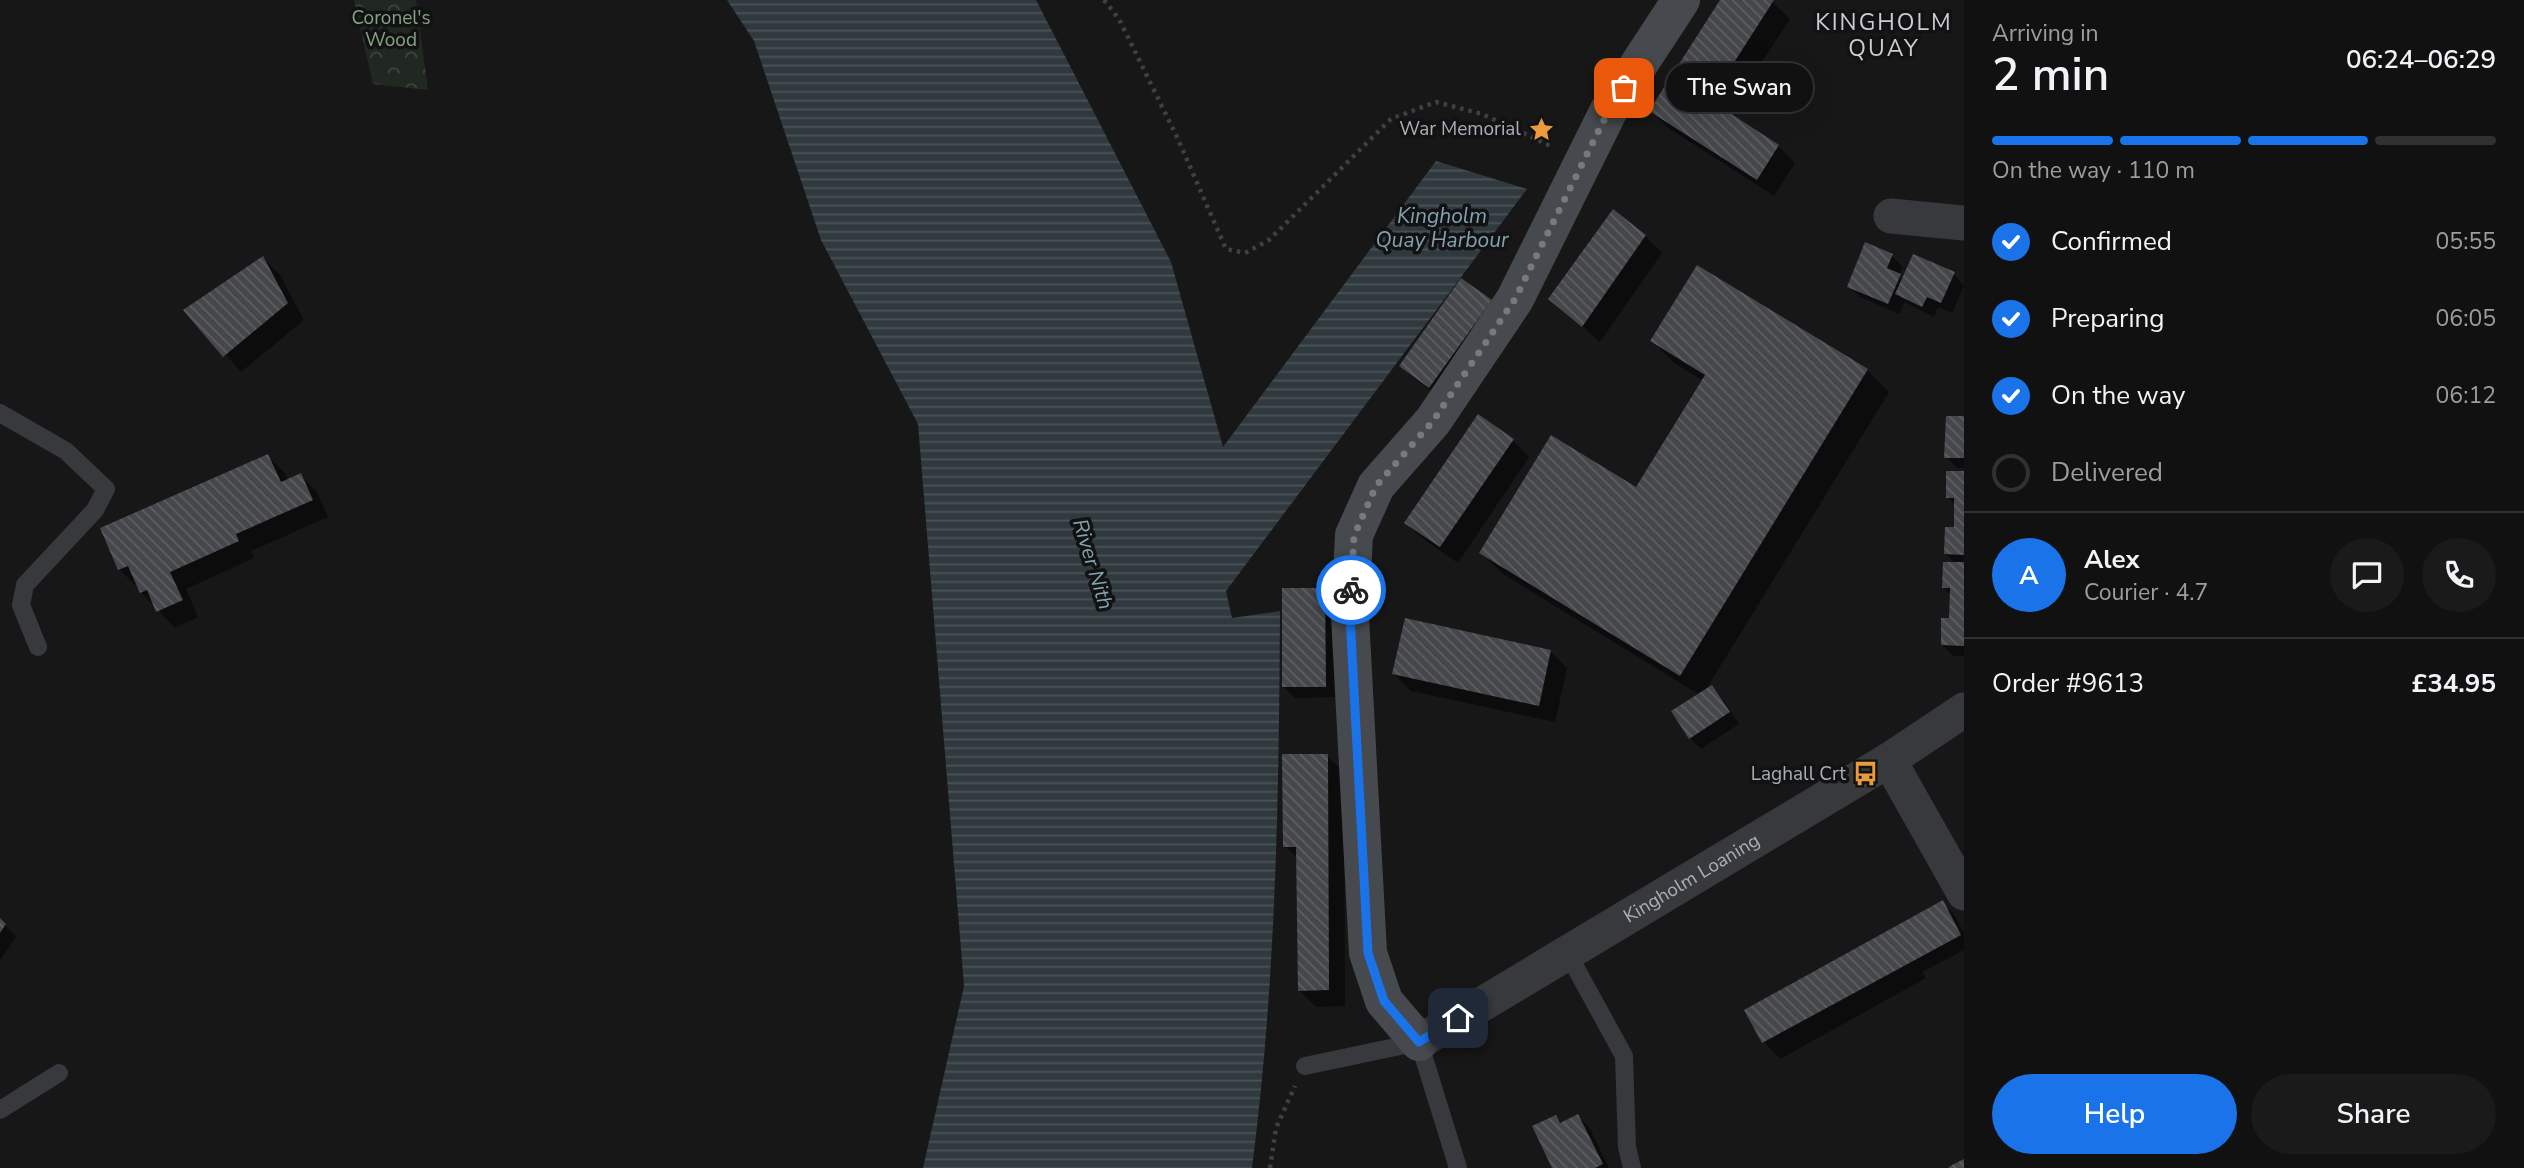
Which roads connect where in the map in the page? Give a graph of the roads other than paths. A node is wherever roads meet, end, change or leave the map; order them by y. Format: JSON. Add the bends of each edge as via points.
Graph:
{"nodes":[{"id":1,"x":1681,"y":0,"type":"edge"},
{"id":2,"x":1891,"y":216,"type":"dead end"},
{"id":3,"x":1964,"y":223,"type":"edge"},
{"id":4,"x":0,"y":413,"type":"edge"},
{"id":5,"x":38,"y":647,"type":"dead end"},
{"id":6,"x":1964,"y":710,"type":"edge"},
{"id":7,"x":1889,"y":760,"type":"junction"},
{"id":8,"x":1964,"y":893,"type":"edge"},
{"id":9,"x":1567,"y":952,"type":"junction"},
{"id":10,"x":1419,"y":1042,"type":"junction"},
{"id":11,"x":1305,"y":1066,"type":"road end"},
{"id":12,"x":59,"y":1073,"type":"dead end"},
{"id":13,"x":0,"y":1110,"type":"edge"},
{"id":14,"x":1458,"y":1168,"type":"edge"},
{"id":15,"x":1632,"y":1168,"type":"edge"}],
"edges":[{"from":1,"to":10,"type":"main road","via":[[1609,110],[1515,299],[1433,421],[1376,486],[1354,536],[1350,616],[1368,953],[1384,1001]]},
{"from":2,"to":3,"type":"street"},
{"from":4,"to":5,"type":"lane","via":[[66,451],[106,489],[95,510],[25,585],[21,605]]},
{"from":6,"to":7,"type":"street","name":"Kingholm Loaning"},
{"from":7,"to":8,"type":"street"},
{"from":7,"to":9,"type":"street","name":"Kingholm Loaning"},
{"from":9,"to":10,"type":"street","name":"Kingholm Loaning"},
{"from":9,"to":15,"type":"lane","via":[[1624,1056]]},
{"from":10,"to":11,"type":"lane"},
{"from":10,"to":14,"type":"lane"},
{"from":12,"to":13,"type":"lane"}]}
